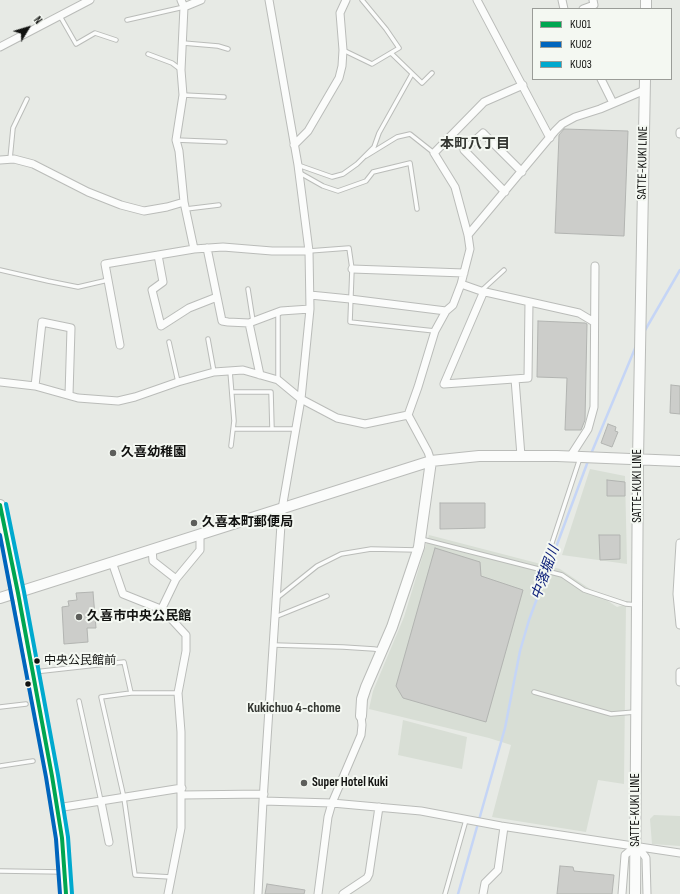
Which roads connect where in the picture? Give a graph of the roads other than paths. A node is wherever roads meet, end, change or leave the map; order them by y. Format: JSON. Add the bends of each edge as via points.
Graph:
{"nodes":[{"id":1,"x":90,"y":0,"type":"edge"},
{"id":2,"x":201,"y":0,"type":"edge"},
{"id":3,"x":269,"y":0,"type":"edge"},
{"id":4,"x":346,"y":0,"type":"edge"},
{"id":5,"x":362,"y":0,"type":"edge"},
{"id":6,"x":477,"y":0,"type":"edge"},
{"id":7,"x":592,"y":0,"type":"edge"},
{"id":8,"x":182,"y":3,"type":"edge"},
{"id":9,"x":586,"y":8,"type":"edge"},
{"id":10,"x":60,"y":16,"type":"junction"},
{"id":11,"x":127,"y":20,"type":"dead end"},
{"id":12,"x":116,"y":40,"type":"dead end"},
{"id":13,"x":183,"y":42,"type":"junction"},
{"id":14,"x":0,"y":47,"type":"edge"},
{"id":15,"x":228,"y":49,"type":"dead end"},
{"id":16,"x":343,"y":50,"type":"junction"},
{"id":17,"x":391,"y":53,"type":"junction"},
{"id":18,"x":148,"y":54,"type":"dead end"},
{"id":19,"x":181,"y":70,"type":"junction"},
{"id":20,"x":432,"y":73,"type":"dead end"},
{"id":21,"x":412,"y":74,"type":"junction"},
{"id":22,"x":602,"y":80,"type":"edge"},
{"id":23,"x":645,"y":80,"type":"edge"},
{"id":24,"x":522,"y":85,"type":"junction"},
{"id":25,"x":645,"y":90,"type":"junction"},
{"id":26,"x":183,"y":96,"type":"junction"},
{"id":27,"x":224,"y":97,"type":"dead end"},
{"id":28,"x":27,"y":99,"type":"dead end"},
{"id":29,"x":613,"y":103,"type":"junction"},
{"id":30,"x":550,"y":138,"type":"junction"},
{"id":31,"x":176,"y":140,"type":"junction"},
{"id":32,"x":225,"y":142,"type":"dead end"},
{"id":33,"x":294,"y":145,"type":"junction"},
{"id":34,"x":434,"y":153,"type":"junction"},
{"id":35,"x":10,"y":159,"type":"junction"},
{"id":36,"x":362,"y":159,"type":"junction"},
{"id":37,"x":0,"y":160,"type":"edge"},
{"id":38,"x":299,"y":169,"type":"junction"},
{"id":39,"x":522,"y":172,"type":"junction"},
{"id":40,"x":505,"y":192,"type":"junction"},
{"id":41,"x":219,"y":205,"type":"dead end"},
{"id":42,"x":184,"y":206,"type":"junction"},
{"id":43,"x":417,"y":208,"type":"dead end"},
{"id":44,"x":468,"y":236,"type":"junction"},
{"id":45,"x":207,"y":248,"type":"junction"},
{"id":46,"x":194,"y":249,"type":"junction"},
{"id":47,"x":309,"y":251,"type":"junction"},
{"id":48,"x":158,"y":255,"type":"junction"},
{"id":49,"x":595,"y":266,"type":"dead end"},
{"id":50,"x":352,"y":269,"type":"junction"},
{"id":51,"x":0,"y":270,"type":"edge"},
{"id":52,"x":504,"y":270,"type":"dead end"},
{"id":53,"x":464,"y":273,"type":"junction"},
{"id":54,"x":108,"y":280,"type":"junction"},
{"id":55,"x":461,"y":284,"type":"junction"},
{"id":56,"x":248,"y":289,"type":"dead end"},
{"id":57,"x":482,"y":291,"type":"junction"},
{"id":58,"x":310,"y":295,"type":"junction"},
{"id":59,"x":217,"y":297,"type":"junction"},
{"id":60,"x":350,"y":299,"type":"junction"},
{"id":61,"x":530,"y":302,"type":"junction"},
{"id":62,"x":310,"y":309,"type":"junction"},
{"id":63,"x":446,"y":311,"type":"junction"},
{"id":64,"x":278,"y":312,"type":"junction"},
{"id":65,"x":251,"y":322,"type":"junction"},
{"id":66,"x":594,"y":322,"type":"junction"},
{"id":67,"x":435,"y":332,"type":"junction"},
{"id":68,"x":208,"y":339,"type":"dead end"},
{"id":69,"x":169,"y":342,"type":"dead end"},
{"id":70,"x":120,"y":345,"type":"dead end"},
{"id":71,"x":230,"y":371,"type":"junction"},
{"id":72,"x":214,"y":372,"type":"junction"},
{"id":73,"x":260,"y":375,"type":"junction"},
{"id":74,"x":515,"y":379,"type":"junction"},
{"id":75,"x":278,"y":380,"type":"junction"},
{"id":76,"x":0,"y":382,"type":"edge"},
{"id":77,"x":178,"y":382,"type":"junction"},
{"id":78,"x":35,"y":386,"type":"junction"},
{"id":79,"x":232,"y":392,"type":"junction"},
{"id":80,"x":69,"y":395,"type":"junction"},
{"id":81,"x":301,"y":399,"type":"junction"},
{"id":82,"x":408,"y":415,"type":"junction"},
{"id":83,"x":233,"y":429,"type":"junction"},
{"id":84,"x":272,"y":429,"type":"junction"},
{"id":85,"x":296,"y":430,"type":"junction"},
{"id":86,"x":231,"y":446,"type":"dead end"},
{"id":87,"x":521,"y":456,"type":"junction"},
{"id":88,"x":575,"y":457,"type":"junction"},
{"id":89,"x":638,"y":460,"type":"junction"},
{"id":90,"x":680,"y":461,"type":"edge"},
{"id":91,"x":431,"y":462,"type":"junction"},
{"id":92,"x":0,"y":505,"type":"edge"},
{"id":93,"x":282,"y":509,"type":"junction"},
{"id":94,"x":200,"y":534,"type":"junction"},
{"id":95,"x":420,"y":538,"type":"junction"},
{"id":96,"x":680,"y":543,"type":"edge"},
{"id":97,"x":152,"y":549,"type":"junction"},
{"id":98,"x":418,"y":550,"type":"junction"},
{"id":99,"x":546,"y":560,"type":"dead end"},
{"id":100,"x":112,"y":562,"type":"junction"},
{"id":101,"x":176,"y":579,"type":"junction"},
{"id":102,"x":18,"y":593,"type":"junction"},
{"id":103,"x":678,"y":594,"type":"edge"},
{"id":104,"x":328,"y":596,"type":"dead end"},
{"id":105,"x":0,"y":598,"type":"edge"},
{"id":106,"x":276,"y":598,"type":"junction"},
{"id":107,"x":638,"y":605,"type":"junction"},
{"id":108,"x":163,"y":610,"type":"junction"},
{"id":109,"x":275,"y":617,"type":"junction"},
{"id":110,"x":680,"y":625,"type":"edge"},
{"id":111,"x":274,"y":645,"type":"junction"},
{"id":112,"x":381,"y":650,"type":"junction"},
{"id":113,"x":33,"y":672,"type":"junction"},
{"id":114,"x":680,"y":672,"type":"edge"},
{"id":115,"x":680,"y":682,"type":"edge"},
{"id":116,"x":534,"y":692,"type":"dead end"},
{"id":117,"x":131,"y":693,"type":"junction"},
{"id":118,"x":178,"y":693,"type":"junction"},
{"id":119,"x":79,"y":701,"type":"dead end"},
{"id":120,"x":26,"y":704,"type":"dead end"},
{"id":121,"x":0,"y":707,"type":"edge"},
{"id":122,"x":636,"y":712,"type":"junction"},
{"id":123,"x":362,"y":716,"type":"joint"},
{"id":124,"x":33,"y":761,"type":"dead end"},
{"id":125,"x":0,"y":766,"type":"edge"},
{"id":126,"x":182,"y":792,"type":"junction"},
{"id":127,"x":263,"y":797,"type":"junction"},
{"id":128,"x":124,"y":798,"type":"junction"},
{"id":129,"x":101,"y":802,"type":"junction"},
{"id":130,"x":332,"y":803,"type":"junction"},
{"id":131,"x":379,"y":807,"type":"junction"},
{"id":132,"x":57,"y":808,"type":"junction"},
{"id":133,"x":470,"y":820,"type":"junction"},
{"id":134,"x":504,"y":827,"type":"junction"},
{"id":135,"x":109,"y":842,"type":"dead end"},
{"id":136,"x":636,"y":846,"type":"junction"},
{"id":137,"x":680,"y":853,"type":"edge"},
{"id":138,"x":0,"y":871,"type":"edge"},
{"id":139,"x":65,"y":872,"type":"junction"},
{"id":140,"x":171,"y":877,"type":"junction"},
{"id":141,"x":66,"y":894,"type":"edge"},
{"id":142,"x":168,"y":894,"type":"edge"},
{"id":143,"x":258,"y":894,"type":"edge"},
{"id":144,"x":318,"y":894,"type":"edge"},
{"id":145,"x":343,"y":894,"type":"edge"},
{"id":146,"x":445,"y":894,"type":"edge"},
{"id":147,"x":483,"y":894,"type":"edge"},
{"id":148,"x":622,"y":894,"type":"edge"},
{"id":149,"x":635,"y":894,"type":"edge"},
{"id":150,"x":647,"y":894,"type":"edge"}],
"edges":[{"from":1,"to":10,"type":"street"},
{"from":2,"to":8,"type":"street"},
{"from":3,"to":33,"type":"street"},
{"from":4,"to":16,"type":"street","via":[[340,13]]},
{"from":5,"to":17,"type":"lane","via":[[399,48]]},
{"from":6,"to":24,"type":"street"},
{"from":7,"to":9,"type":"street","via":[[594,5]]},
{"from":8,"to":11,"type":"lane"},
{"from":8,"to":13,"type":"street"},
{"from":10,"to":12,"type":"lane","via":[[76,44],[95,33]]},
{"from":10,"to":14,"type":"street"},
{"from":13,"to":15,"type":"lane"},
{"from":13,"to":19,"type":"street"},
{"from":16,"to":17,"type":"lane","via":[[372,64]]},
{"from":16,"to":33,"type":"street","via":[[339,78],[308,131]]},
{"from":17,"to":21,"type":"lane"},
{"from":18,"to":19,"type":"lane","via":[[172,63]]},
{"from":19,"to":26,"type":"street"},
{"from":20,"to":21,"type":"lane","via":[[422,83]]},
{"from":21,"to":36,"type":"lane","via":[[379,133],[374,147]]},
{"from":22,"to":29,"type":"street"},
{"from":23,"to":25,"type":"main road","name":"SATTE-KUKI LINE"},
{"from":24,"to":30,"type":"street"},
{"from":24,"to":34,"type":"street","via":[[484,102]]},
{"from":25,"to":29,"type":"street"},
{"from":25,"to":89,"type":"main road","name":"SATTE-KUKI LINE"},
{"from":26,"to":27,"type":"lane"},
{"from":26,"to":31,"type":"street"},
{"from":28,"to":35,"type":"lane","via":[[13,128]]},
{"from":29,"to":30,"type":"street","via":[[575,116],[562,124]]},
{"from":30,"to":39,"type":"street"},
{"from":31,"to":32,"type":"lane"},
{"from":31,"to":42,"type":"street"},
{"from":33,"to":38,"type":"street"},
{"from":34,"to":36,"type":"lane","via":[[410,134],[397,137]]},
{"from":34,"to":44,"type":"street","via":[[455,187]]},
{"from":35,"to":37,"type":"street"},
{"from":35,"to":42,"type":"street","via":[[33,164],[88,192],[121,205],[144,211]]},
{"from":36,"to":38,"type":"lane","via":[[343,174],[332,176]]},
{"from":38,"to":43,"type":"lane","via":[[323,186],[338,191],[366,181],[373,172],[410,163]]},
{"from":38,"to":47,"type":"street"},
{"from":39,"to":40,"type":"street"},
{"from":39,"to":40,"type":"street","via":[[483,133],[464,150]]},
{"from":40,"to":44,"type":"street"},
{"from":41,"to":42,"type":"lane"},
{"from":42,"to":46,"type":"street"},
{"from":44,"to":53,"type":"street","via":[[470,249]]},
{"from":45,"to":46,"type":"street"},
{"from":45,"to":47,"type":"street"},
{"from":45,"to":59,"type":"street"},
{"from":46,"to":48,"type":"street"},
{"from":47,"to":50,"type":"lane","via":[[349,248]]},
{"from":47,"to":58,"type":"street"},
{"from":48,"to":54,"type":"street","via":[[105,264]]},
{"from":48,"to":59,"type":"street","via":[[163,282],[152,290],[161,326],[189,308]]},
{"from":49,"to":66,"type":"street"},
{"from":50,"to":53,"type":"street"},
{"from":50,"to":60,"type":"lane"},
{"from":51,"to":54,"type":"lane","via":[[78,287]]},
{"from":52,"to":57,"type":"lane"},
{"from":53,"to":55,"type":"street"},
{"from":54,"to":70,"type":"street"},
{"from":55,"to":57,"type":"street"},
{"from":55,"to":63,"type":"street","via":[[453,305]]},
{"from":56,"to":65,"type":"lane"},
{"from":57,"to":61,"type":"street"},
{"from":57,"to":74,"type":"street","via":[[444,384]]},
{"from":58,"to":60,"type":"street"},
{"from":58,"to":62,"type":"street"},
{"from":59,"to":65,"type":"street","via":[[222,321]]},
{"from":60,"to":63,"type":"street"},
{"from":60,"to":67,"type":"lane","via":[[350,322]]},
{"from":61,"to":66,"type":"street","via":[[579,313]]},
{"from":61,"to":74,"type":"street","via":[[528,378]]},
{"from":62,"to":64,"type":"street"},
{"from":62,"to":81,"type":"street"},
{"from":63,"to":67,"type":"street"},
{"from":64,"to":65,"type":"street"},
{"from":64,"to":75,"type":"lane"},
{"from":65,"to":73,"type":"street"},
{"from":66,"to":88,"type":"street","via":[[594,407],[588,429]]},
{"from":67,"to":82,"type":"street"},
{"from":68,"to":72,"type":"lane"},
{"from":69,"to":77,"type":"lane"},
{"from":71,"to":72,"type":"street"},
{"from":71,"to":73,"type":"street","via":[[243,370]]},
{"from":71,"to":79,"type":"lane"},
{"from":72,"to":77,"type":"street"},
{"from":73,"to":75,"type":"street"},
{"from":74,"to":87,"type":"street"},
{"from":75,"to":81,"type":"street"},
{"from":76,"to":78,"type":"street"},
{"from":77,"to":80,"type":"street","via":[[118,401]]},
{"from":78,"to":80,"type":"street"},
{"from":78,"to":80,"type":"street","via":[[42,322],[71,328]]},
{"from":79,"to":83,"type":"lane"},
{"from":79,"to":84,"type":"lane","via":[[271,392]]},
{"from":81,"to":82,"type":"street","via":[[337,418],[365,424]]},
{"from":81,"to":85,"type":"street"},
{"from":82,"to":91,"type":"street"},
{"from":83,"to":84,"type":"lane"},
{"from":83,"to":86,"type":"lane"},
{"from":84,"to":85,"type":"lane"},
{"from":85,"to":93,"type":"street"},
{"from":87,"to":88,"type":"main road"},
{"from":87,"to":91,"type":"main road","via":[[479,456]]},
{"from":88,"to":89,"type":"main road"},
{"from":88,"to":99,"type":"lane"},
{"from":89,"to":90,"type":"main road"},
{"from":89,"to":107,"type":"main road","name":"SATTE-KUKI LINE"},
{"from":91,"to":93,"type":"main road"},
{"from":91,"to":95,"type":"main road"},
{"from":92,"to":102,"type":"main road"},
{"from":93,"to":94,"type":"main road"},
{"from":93,"to":106,"type":"street"},
{"from":94,"to":97,"type":"main road"},
{"from":94,"to":101,"type":"street","via":[[200,550]]},
{"from":95,"to":98,"type":"main road"},
{"from":95,"to":107,"type":"lane","via":[[562,575],[584,590],[626,604]]},
{"from":96,"to":103,"type":"street"},
{"from":97,"to":100,"type":"main road"},
{"from":97,"to":101,"type":"street","via":[[153,561]]},
{"from":98,"to":106,"type":"lane","via":[[371,549],[341,554],[317,566]]},
{"from":98,"to":112,"type":"main road","via":[[392,627]]},
{"from":100,"to":102,"type":"main road"},
{"from":100,"to":108,"type":"street","via":[[123,594]]},
{"from":101,"to":108,"type":"street"},
{"from":102,"to":105,"type":"main road"},
{"from":102,"to":113,"type":"main road"},
{"from":103,"to":110,"type":"street"},
{"from":104,"to":109,"type":"lane"},
{"from":106,"to":109,"type":"street"},
{"from":107,"to":122,"type":"main road","name":"SATTE-KUKI LINE"},
{"from":108,"to":118,"type":"street","via":[[186,635],[186,651]]},
{"from":109,"to":111,"type":"street"},
{"from":111,"to":112,"type":"lane"},
{"from":111,"to":127,"type":"street"},
{"from":112,"to":123,"type":"main road","via":[[362,699]]},
{"from":113,"to":117,"type":"lane","via":[[124,662]]},
{"from":113,"to":132,"type":"main road"},
{"from":114,"to":115,"type":"street"},
{"from":116,"to":122,"type":"lane","via":[[611,714]]},
{"from":117,"to":118,"type":"lane"},
{"from":117,"to":128,"type":"lane","via":[[101,698]]},
{"from":118,"to":126,"type":"street"},
{"from":119,"to":129,"type":"lane"},
{"from":120,"to":121,"type":"lane"},
{"from":122,"to":136,"type":"main road","name":"SATTE-KUKI LINE"},
{"from":123,"to":130,"type":"street","via":[[361,735]]},
{"from":124,"to":125,"type":"lane"},
{"from":126,"to":127,"type":"street"},
{"from":126,"to":128,"type":"street"},
{"from":126,"to":140,"type":"street","via":[[181,828]]},
{"from":127,"to":130,"type":"street"},
{"from":127,"to":143,"type":"street"},
{"from":128,"to":129,"type":"street"},
{"from":128,"to":140,"type":"lane","via":[[135,875]]},
{"from":129,"to":132,"type":"street"},
{"from":129,"to":135,"type":"street"},
{"from":130,"to":131,"type":"street"},
{"from":130,"to":144,"type":"street"},
{"from":131,"to":133,"type":"street"},
{"from":131,"to":145,"type":"street","via":[[369,874]]},
{"from":132,"to":139,"type":"main road"},
{"from":133,"to":134,"type":"street"},
{"from":133,"to":146,"type":"lane"},
{"from":134,"to":136,"type":"street"},
{"from":134,"to":147,"type":"street","via":[[498,870],[485,883]]},
{"from":136,"to":137,"type":"street"},
{"from":136,"to":148,"type":"street","via":[[625,855]]},
{"from":136,"to":149,"type":"main road","name":"SATTE-KUKI LINE"},
{"from":136,"to":150,"type":"street","via":[[646,858]]},
{"from":138,"to":139,"type":"lane"},
{"from":139,"to":141,"type":"main road"},
{"from":140,"to":142,"type":"street"}]}
